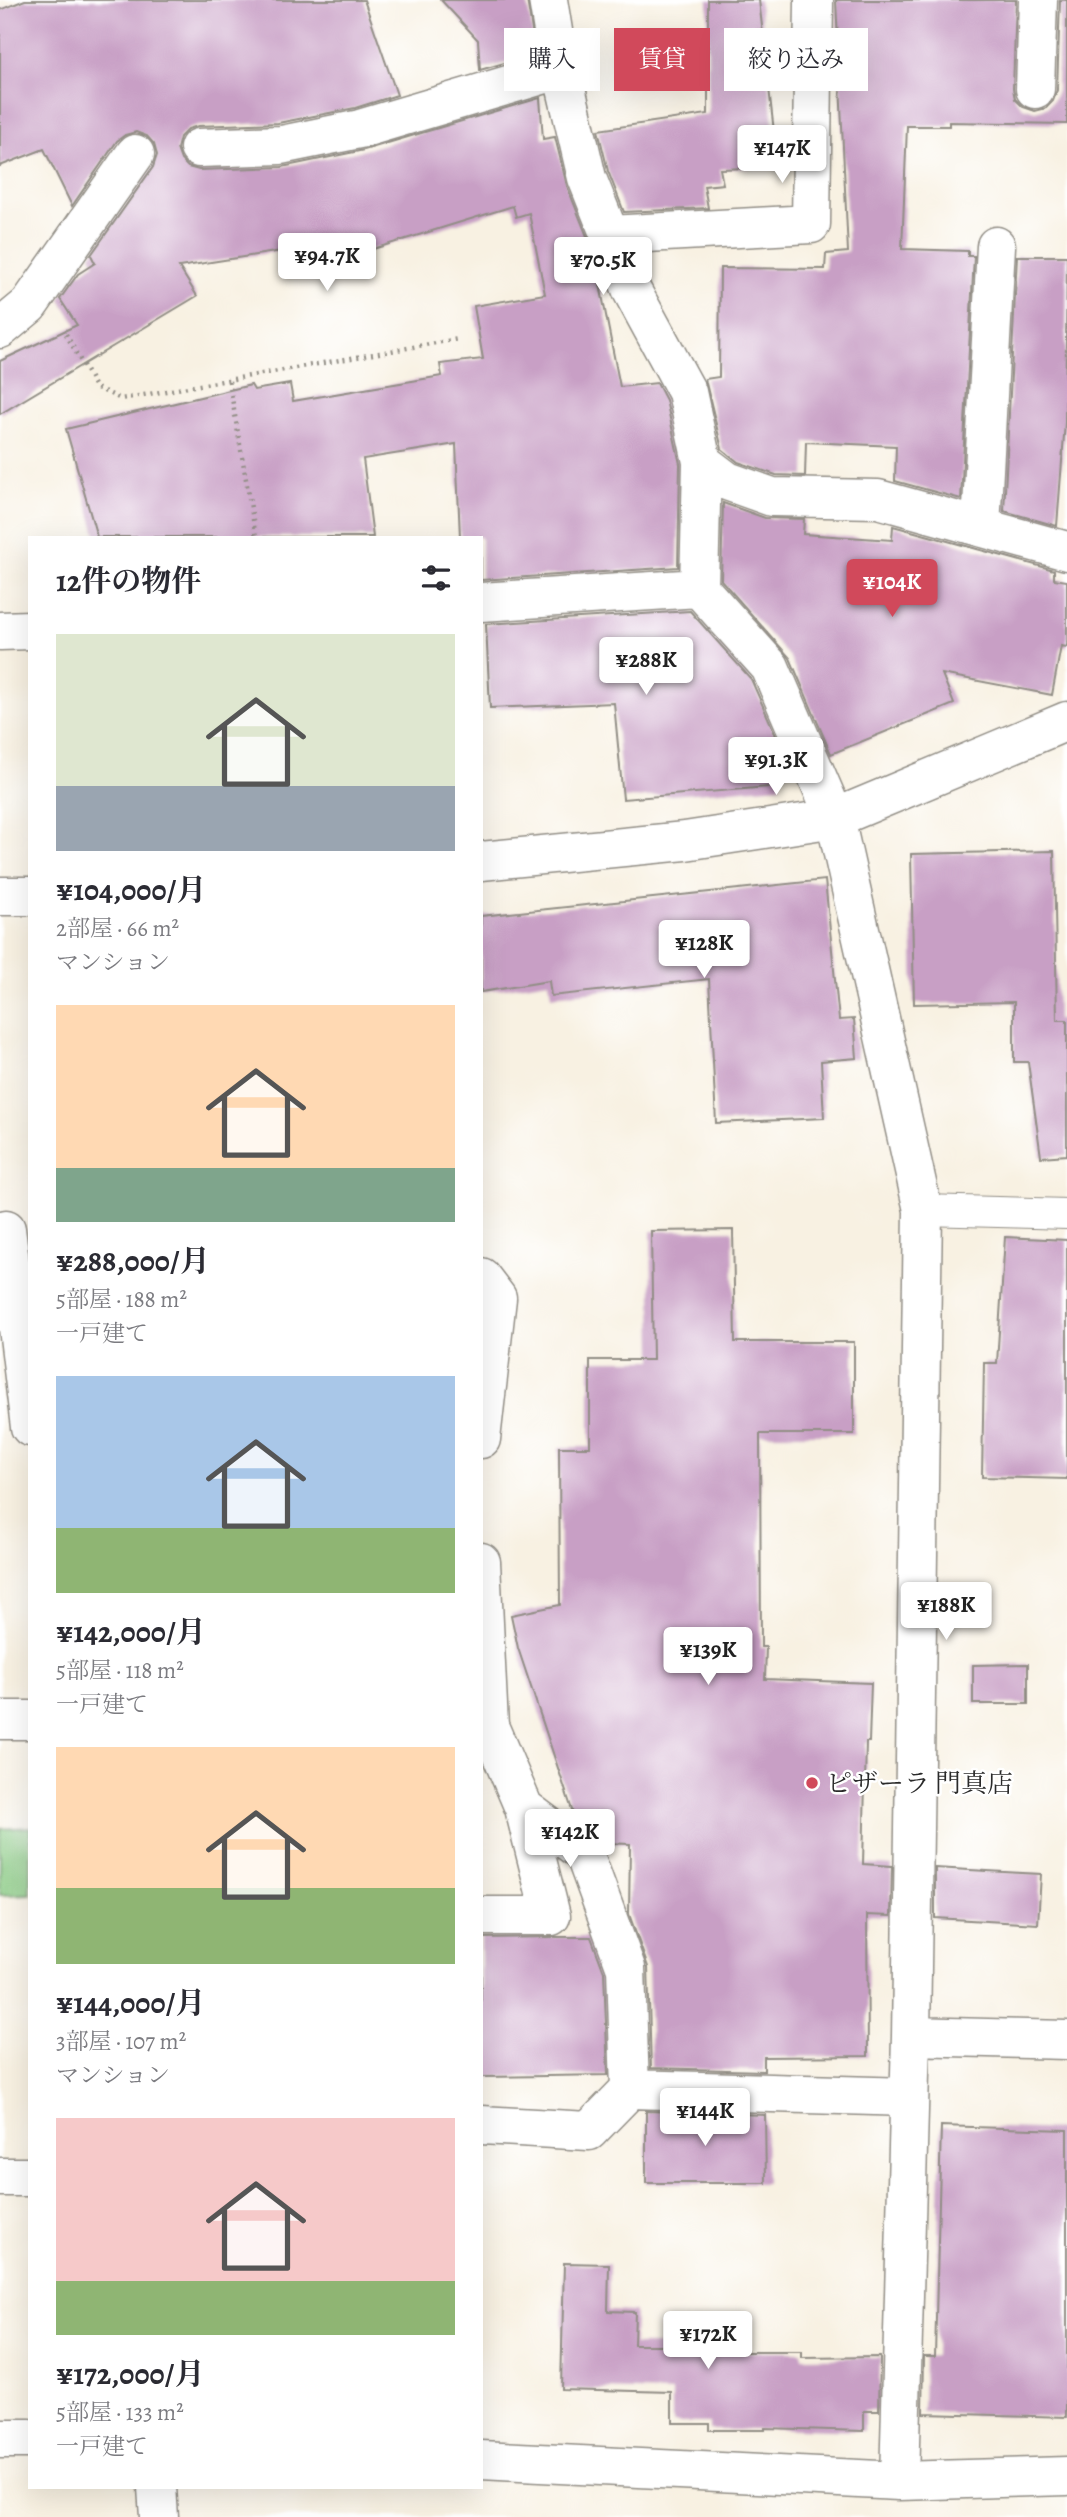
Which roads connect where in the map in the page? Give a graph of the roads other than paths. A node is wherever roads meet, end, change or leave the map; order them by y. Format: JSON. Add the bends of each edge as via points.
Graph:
{"nodes":[{"id":1,"x":548,"y":0,"type":"edge"},
{"id":2,"x":814,"y":0,"type":"edge"},
{"id":3,"x":1038,"y":0,"type":"edge"},
{"id":4,"x":554,"y":28,"type":"edge"},
{"id":5,"x":504,"y":86,"type":"edge"},
{"id":6,"x":1035,"y":89,"type":"dead end"},
{"id":7,"x":567,"y":91,"type":"edge"},
{"id":8,"x":199,"y":148,"type":"dead end"},
{"id":9,"x":135,"y":155,"type":"dead end"},
{"id":10,"x":610,"y":235,"type":"junction"},
{"id":11,"x":996,"y":246,"type":"dead end"},
{"id":12,"x":2,"y":323,"type":"edge"},
{"id":13,"x":702,"y":462,"type":"junction"},
{"id":14,"x":981,"y":527,"type":"junction"},
{"id":15,"x":1067,"y":551,"type":"edge"},
{"id":16,"x":699,"y":588,"type":"junction"},
{"id":17,"x":483,"y":601,"type":"edge"},
{"id":18,"x":28,"y":630,"type":"edge"},
{"id":19,"x":0,"y":631,"type":"edge"},
{"id":20,"x":1067,"y":720,"type":"edge"},
{"id":21,"x":835,"y":818,"type":"junction"},
{"id":22,"x":483,"y":861,"type":"edge"},
{"id":23,"x":0,"y":896,"type":"edge"},
{"id":24,"x":28,"y":896,"type":"edge"},
{"id":25,"x":923,"y":1210,"type":"junction"},
{"id":26,"x":1067,"y":1214,"type":"edge"},
{"id":27,"x":12,"y":1229,"type":"edge"},
{"id":28,"x":483,"y":1280,"type":"edge"},
{"id":29,"x":28,"y":1405,"type":"edge"},
{"id":30,"x":483,"y":1420,"type":"edge"},
{"id":31,"x":483,"y":1644,"type":"edge"},
{"id":32,"x":0,"y":1720,"type":"edge"},
{"id":33,"x":28,"y":1720,"type":"edge"},
{"id":34,"x":485,"y":1726,"type":"edge"},
{"id":35,"x":524,"y":1808,"type":"junction"},
{"id":36,"x":483,"y":1916,"type":"edge"},
{"id":37,"x":911,"y":2036,"type":"junction"},
{"id":38,"x":1067,"y":2040,"type":"edge"},
{"id":39,"x":630,"y":2089,"type":"junction"},
{"id":40,"x":909,"y":2097,"type":"junction"},
{"id":41,"x":483,"y":2125,"type":"edge"},
{"id":42,"x":0,"y":2177,"type":"edge"},
{"id":43,"x":28,"y":2177,"type":"edge"},
{"id":44,"x":0,"y":2439,"type":"edge"},
{"id":45,"x":28,"y":2439,"type":"edge"},
{"id":46,"x":483,"y":2460,"type":"edge"},
{"id":47,"x":1067,"y":2476,"type":"edge"},
{"id":48,"x":899,"y":2481,"type":"junction"},
{"id":49,"x":158,"y":2489,"type":"edge"},
{"id":50,"x":159,"y":2517,"type":"edge"}],
"edges":[{"from":1,"to":4,"type":"street"},
{"from":2,"to":10,"type":"street","via":[[811,224]]},
{"from":3,"to":6,"type":"street"},
{"from":5,"to":8,"type":"street","via":[[360,129],[281,145]]},
{"from":7,"to":10,"type":"street","via":[[587,178]]},
{"from":9,"to":12,"type":"street","via":[[29,305]]},
{"from":10,"to":13,"type":"street","via":[[632,291],[687,392]]},
{"from":11,"to":14,"type":"street"},
{"from":13,"to":14,"type":"street","via":[[727,481],[772,497],[878,499]]},
{"from":13,"to":16,"type":"street"},
{"from":14,"to":15,"type":"street"},
{"from":16,"to":17,"type":"street"},
{"from":16,"to":21,"type":"street","via":[[770,667]]},
{"from":18,"to":19,"type":"street"},
{"from":20,"to":21,"type":"street"},
{"from":21,"to":22,"type":"street","via":[[685,841]]},
{"from":21,"to":25,"type":"street"},
{"from":23,"to":24,"type":"street"},
{"from":25,"to":26,"type":"lane"},
{"from":25,"to":37,"type":"street"},
{"from":27,"to":29,"type":"street"},
{"from":28,"to":30,"type":"street","via":[[496,1298]]},
{"from":31,"to":34,"type":"street"},
{"from":32,"to":33,"type":"street"},
{"from":34,"to":35,"type":"street"},
{"from":35,"to":36,"type":"street","via":[[551,1916]]},
{"from":35,"to":39,"type":"street","via":[[584,1853],[626,1968]]},
{"from":37,"to":38,"type":"street"},
{"from":37,"to":40,"type":"street"},
{"from":39,"to":40,"type":"street"},
{"from":39,"to":41,"type":"street","via":[[589,2131]]},
{"from":40,"to":48,"type":"street"},
{"from":42,"to":43,"type":"street"},
{"from":44,"to":45,"type":"street"},
{"from":46,"to":48,"type":"street"},
{"from":47,"to":48,"type":"street"},
{"from":49,"to":50,"type":"street"}]}
